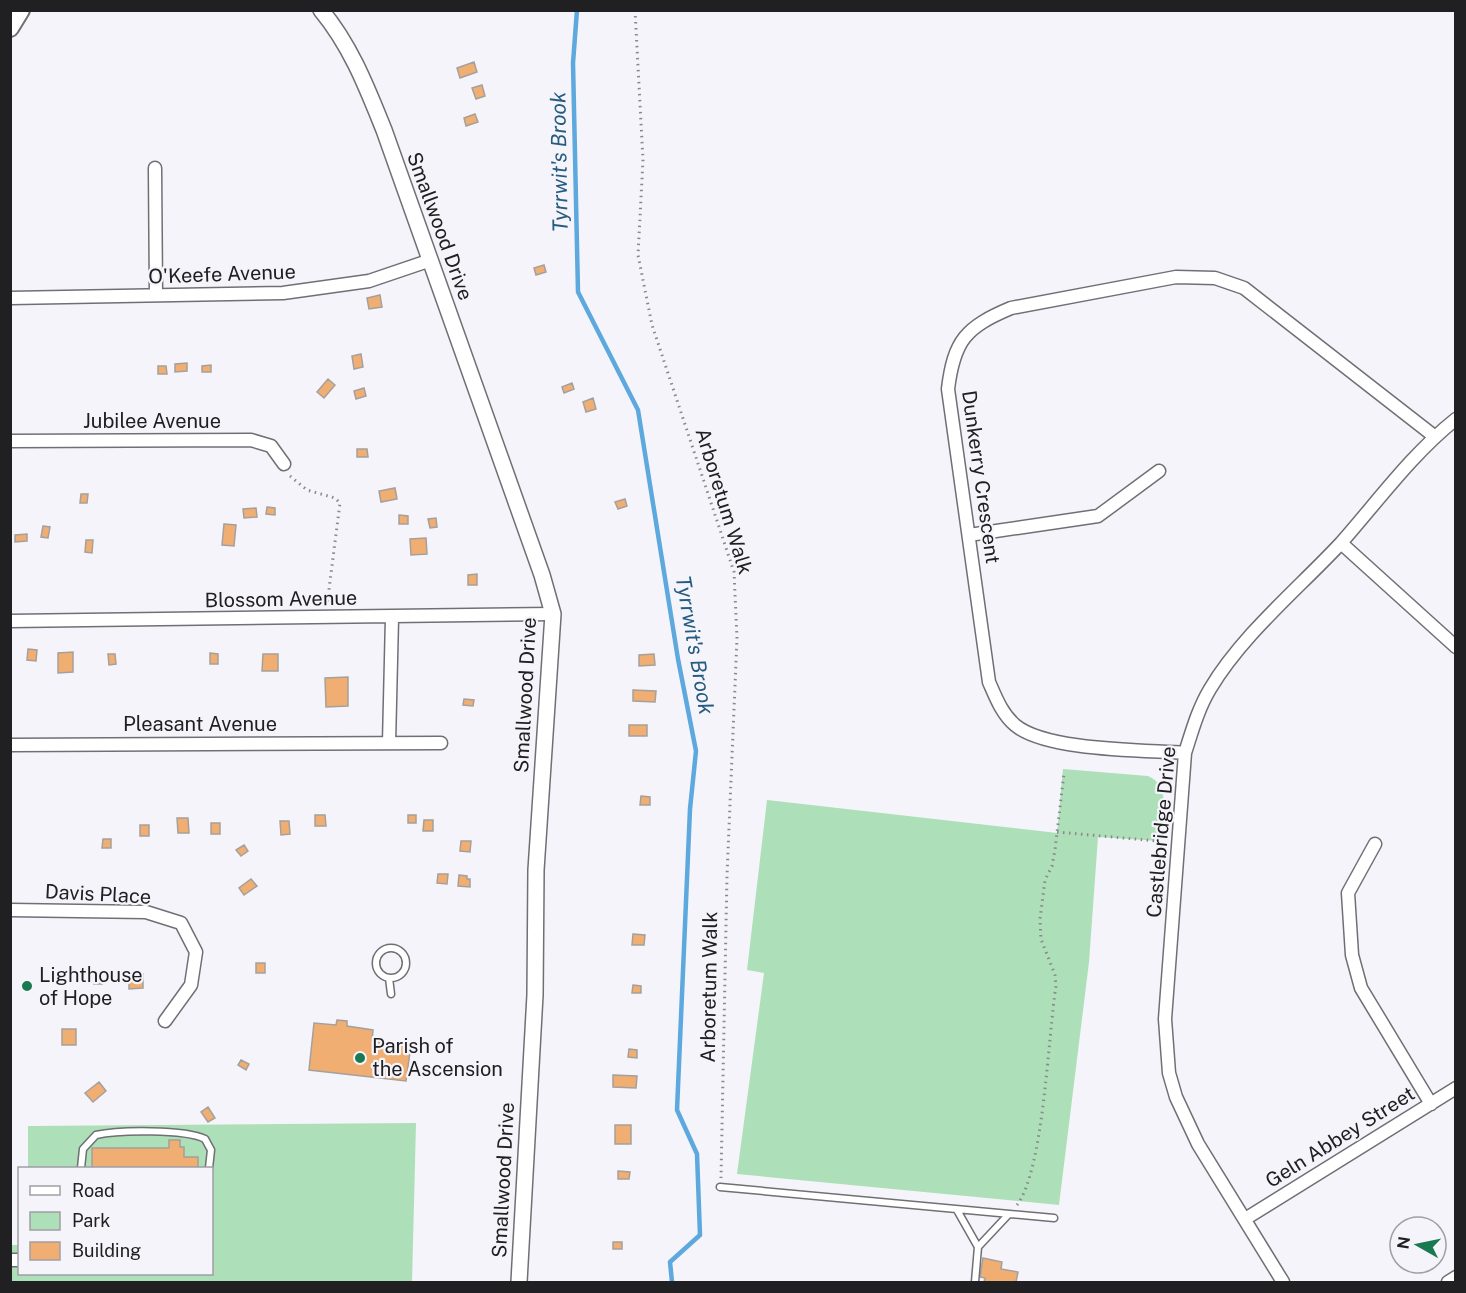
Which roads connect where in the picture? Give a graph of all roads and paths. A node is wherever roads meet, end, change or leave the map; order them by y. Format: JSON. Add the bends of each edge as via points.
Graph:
{"nodes":[{"id":1,"x":21,"y":10,"type":"edge"},
{"id":2,"x":321,"y":10,"type":"edge"},
{"id":3,"x":635,"y":10,"type":"edge"},
{"id":4,"x":10,"y":28,"type":"edge"},
{"id":5,"x":155,"y":168,"type":"dead end"},
{"id":6,"x":431,"y":260,"type":"junction"},
{"id":7,"x":156,"y":296,"type":"junction"},
{"id":8,"x":10,"y":298,"type":"edge"},
{"id":9,"x":1455,"y":419,"type":"edge"},
{"id":10,"x":1434,"y":436,"type":"junction"},
{"id":11,"x":10,"y":441,"type":"edge"},
{"id":12,"x":284,"y":464,"type":"joint"},
{"id":13,"x":1159,"y":471,"type":"dead end"},
{"id":14,"x":969,"y":536,"type":"junction"},
{"id":15,"x":1341,"y":543,"type":"junction"},
{"id":16,"x":552,"y":614,"type":"junction"},
{"id":17,"x":325,"y":618,"type":"junction"},
{"id":18,"x":392,"y":618,"type":"junction"},
{"id":19,"x":10,"y":621,"type":"edge"},
{"id":20,"x":1455,"y":647,"type":"edge"},
{"id":21,"x":441,"y":742,"type":"dead end"},
{"id":22,"x":389,"y":743,"type":"junction"},
{"id":23,"x":10,"y":745,"type":"edge"},
{"id":24,"x":1185,"y":753,"type":"junction"},
{"id":25,"x":1064,"y":773,"type":"dead end"},
{"id":26,"x":1057,"y":832,"type":"junction"},
{"id":27,"x":1157,"y":841,"type":"dead end"},
{"id":28,"x":1375,"y":844,"type":"dead end"},
{"id":29,"x":10,"y":910,"type":"edge"},
{"id":30,"x":389,"y":978,"type":"junction"},
{"id":31,"x":391,"y":994,"type":"dead end"},
{"id":32,"x":165,"y":1021,"type":"dead end"},
{"id":33,"x":1455,"y":1088,"type":"edge"},
{"id":34,"x":1431,"y":1104,"type":"junction"},
{"id":35,"x":81,"y":1167,"type":"edge"},
{"id":36,"x":209,"y":1167,"type":"edge"},
{"id":37,"x":720,"y":1187,"type":"joint"},
{"id":38,"x":957,"y":1210,"type":"junction"},
{"id":39,"x":1008,"y":1215,"type":"junction"},
{"id":40,"x":1054,"y":1218,"type":"dead end"},
{"id":41,"x":1245,"y":1219,"type":"junction"},
{"id":42,"x":978,"y":1247,"type":"junction"},
{"id":43,"x":1455,"y":1277,"type":"edge"},
{"id":44,"x":519,"y":1282,"type":"edge"},
{"id":45,"x":975,"y":1282,"type":"edge"},
{"id":46,"x":1283,"y":1282,"type":"edge"},
{"id":47,"x":1448,"y":1282,"type":"edge"}],
"edges":[{"from":1,"to":4,"type":"main road"},
{"from":2,"to":6,"type":"street","name":"Smallwood Drive","via":[[358,66]]},
{"from":3,"to":37,"type":"path","name":"Arboretum Walk","via":[[643,160],[638,255],[652,325],[734,572],[737,638]]},
{"from":5,"to":7,"type":"street"},
{"from":6,"to":7,"type":"street","name":"O'Keefe Avenue","via":[[348,285],[283,293]]},
{"from":6,"to":16,"type":"street","name":"Smallwood Drive","via":[[542,575]]},
{"from":7,"to":8,"type":"street","name":"O'Keefe Avenue"},
{"from":9,"to":10,"type":"street","name":"Castlebridge Drive"},
{"from":10,"to":14,"type":"street","name":"Dunkerry Crescent","via":[[1230,281],[1176,277],[1011,308],[986,319],[962,339],[951,363],[948,389]]},
{"from":10,"to":15,"type":"street","name":"Castlebridge Drive"},
{"from":11,"to":12,"type":"street","name":"Jubilee Avenue","via":[[251,440],[271,446]]},
{"from":12,"to":17,"type":"path","via":[[300,486],[340,503]]},
{"from":13,"to":14,"type":"street","via":[[1098,516]]},
{"from":14,"to":24,"type":"street","name":"Dunkerry Crescent","via":[[989,682],[1000,708],[1014,724],[1039,737],[1065,743]]},
{"from":15,"to":20,"type":"street"},
{"from":15,"to":24,"type":"street","name":"Castlebridge Drive","via":[[1254,633],[1224,670],[1198,714]]},
{"from":16,"to":18,"type":"street","name":"Blossom Avenue"},
{"from":16,"to":44,"type":"street","name":"Smallwood Drive","via":[[536,870],[535,995]]},
{"from":17,"to":18,"type":"street","name":"Blossom Avenue"},
{"from":17,"to":19,"type":"street","name":"Blossom Avenue"},
{"from":18,"to":22,"type":"street"},
{"from":21,"to":22,"type":"street","name":"Pleasant Avenue"},
{"from":22,"to":23,"type":"street","name":"Pleasant Avenue"},
{"from":24,"to":41,"type":"street","name":"Castlebridge Drive","via":[[1165,1019],[1169,1073],[1198,1144]]},
{"from":25,"to":26,"type":"path"},
{"from":26,"to":27,"type":"path"},
{"from":26,"to":39,"type":"path","via":[[1040,919],[1041,939],[1056,986],[1042,1098],[1029,1177],[1020,1202]]},
{"from":28,"to":34,"type":"street","via":[[1348,893],[1352,955],[1361,988]]},
{"from":29,"to":32,"type":"street","name":"Davis Place","via":[[146,912],[181,923],[196,952],[193,974],[191,985]]},
{"from":30,"to":30,"type":"lane","via":[[399,976],[406,964],[400,950],[390,947],[380,951],[375,960],[377,970]]},
{"from":30,"to":31,"type":"lane"},
{"from":33,"to":34,"type":"street","name":"Geln Abbey Street"},
{"from":34,"to":41,"type":"street","name":"Geln Abbey Street"},
{"from":35,"to":36,"type":"lane","via":[[83,1149],[96,1135],[172,1132],[205,1139],[211,1150]]},
{"from":37,"to":38,"type":"lane"},
{"from":38,"to":39,"type":"lane"},
{"from":38,"to":42,"type":"lane"},
{"from":39,"to":40,"type":"lane"},
{"from":39,"to":42,"type":"lane"},
{"from":41,"to":46,"type":"street","name":"Castlebridge Drive"},
{"from":42,"to":45,"type":"lane"},
{"from":43,"to":47,"type":"street"}]}
